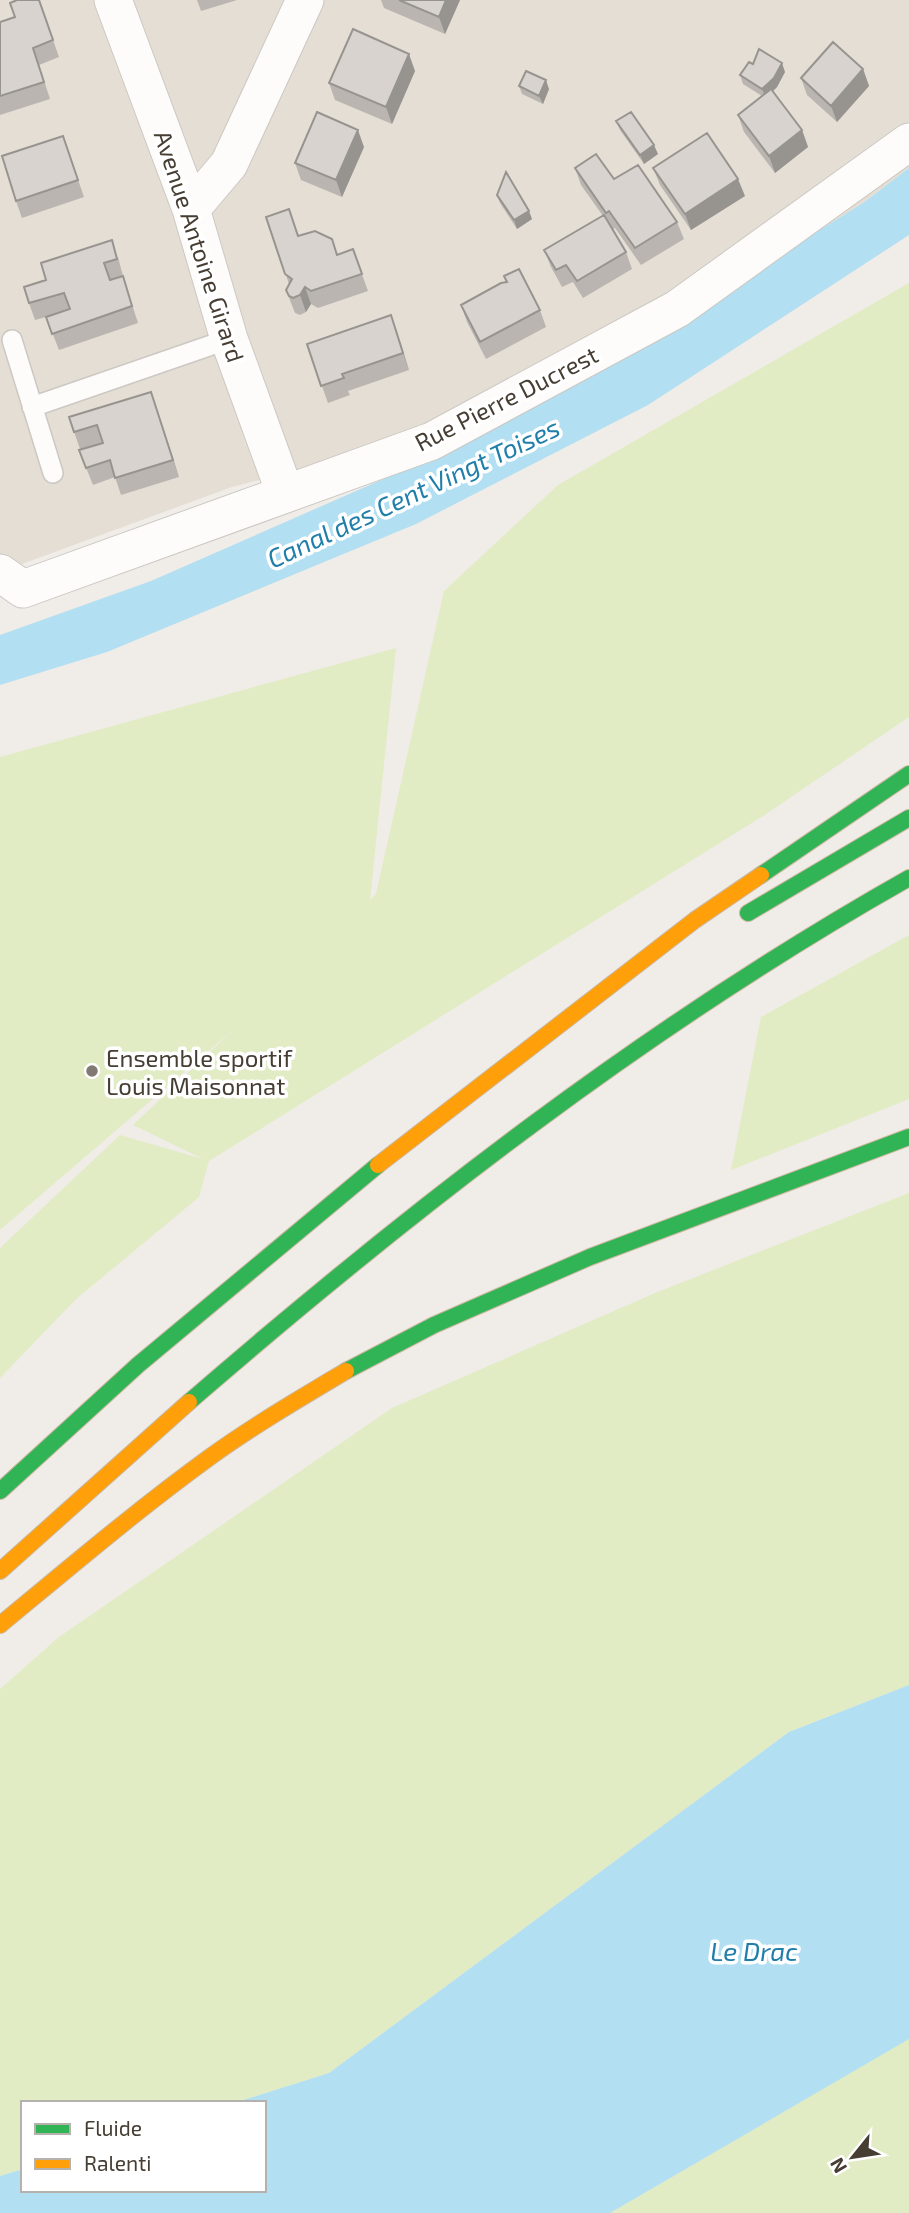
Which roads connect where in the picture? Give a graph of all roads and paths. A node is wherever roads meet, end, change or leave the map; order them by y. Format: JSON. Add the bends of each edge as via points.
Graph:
{"nodes":[{"id":1,"x":113,"y":0,"type":"edge"},
{"id":2,"x":305,"y":0,"type":"edge"},
{"id":3,"x":909,"y":142,"type":"edge"},
{"id":4,"x":191,"y":209,"type":"junction"},
{"id":5,"x":229,"y":339,"type":"junction"},
{"id":6,"x":12,"y":340,"type":"dead end"},
{"id":7,"x":32,"y":407,"type":"junction"},
{"id":8,"x":53,"y":472,"type":"dead end"},
{"id":9,"x":285,"y":493,"type":"junction"},
{"id":10,"x":11,"y":581,"type":"edge"},
{"id":11,"x":909,"y":774,"type":"edge"},
{"id":12,"x":909,"y":818,"type":"edge"},
{"id":13,"x":909,"y":877,"type":"edge"},
{"id":14,"x":738,"y":919,"type":"dead end"},
{"id":15,"x":658,"y":969,"type":"dead end"},
{"id":16,"x":532,"y":1047,"type":"junction"},
{"id":17,"x":909,"y":1137,"type":"edge"},
{"id":18,"x":0,"y":1491,"type":"edge"},
{"id":19,"x":0,"y":1571,"type":"edge"},
{"id":20,"x":0,"y":1625,"type":"edge"}],
"edges":[{"from":1,"to":4,"type":"street","name":"Avenue Antoine Girard"},
{"from":2,"to":4,"type":"street","via":[[229,164]]},
{"from":3,"to":9,"type":"street","name":"Rue Pierre Ducrest","via":[[677,309],[432,441]]},
{"from":4,"to":5,"type":"street","name":"Avenue Antoine Girard"},
{"from":5,"to":7,"type":"lane"},
{"from":5,"to":9,"type":"street","name":"Avenue Antoine Girard"},
{"from":6,"to":7,"type":"lane"},
{"from":7,"to":8,"type":"lane"},
{"from":9,"to":10,"type":"street","name":"Rue Pierre Ducrest"},
{"from":11,"to":16,"type":"highway","via":[[695,919]]},
{"from":12,"to":14,"type":"highway"},
{"from":13,"to":19,"type":"highway","via":[[730,986],[457,1181],[283,1321]]},
{"from":15,"to":16,"type":"highway"},
{"from":16,"to":18,"type":"highway","via":[[361,1178],[138,1365]]},
{"from":17,"to":20,"type":"highway","via":[[582,1258],[388,1348],[286,1406],[215,1454],[106,1536]]}]}
